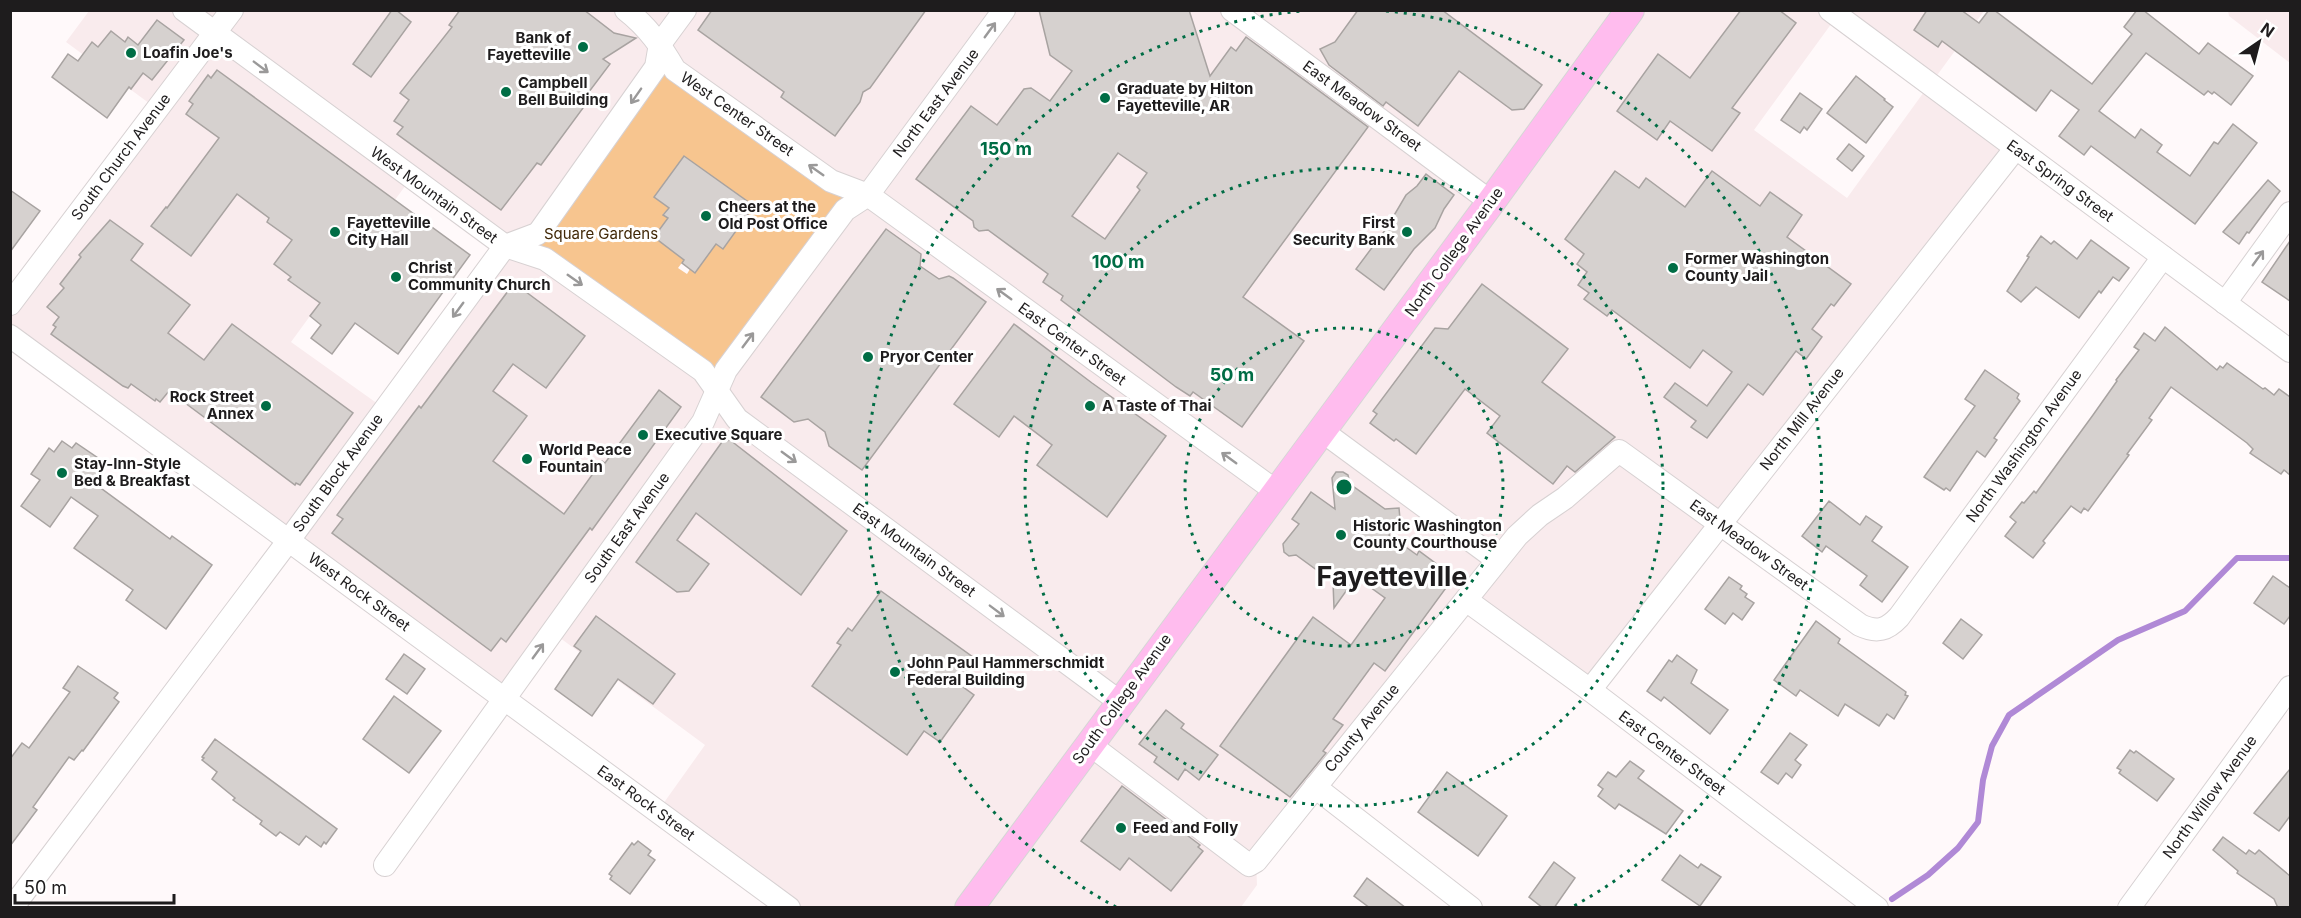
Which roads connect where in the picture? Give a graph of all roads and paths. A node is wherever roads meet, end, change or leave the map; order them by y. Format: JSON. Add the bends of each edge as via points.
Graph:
{"nodes":[{"id":1,"x":184,"y":10,"type":"edge"},
{"id":2,"x":232,"y":10,"type":"edge"},
{"id":3,"x":626,"y":10,"type":"edge"},
{"id":4,"x":685,"y":10,"type":"edge"},
{"id":5,"x":1004,"y":10,"type":"edge"},
{"id":6,"x":1232,"y":10,"type":"edge"},
{"id":7,"x":1630,"y":10,"type":"edge"},
{"id":8,"x":1830,"y":10,"type":"edge"},
{"id":9,"x":214,"y":33,"type":"junction"},
{"id":10,"x":660,"y":44,"type":"junction"},
{"id":11,"x":2015,"y":149,"type":"junction"},
{"id":12,"x":868,"y":195,"type":"junction"},
{"id":13,"x":1491,"y":202,"type":"junction"},
{"id":14,"x":2290,"y":213,"type":"edge"},
{"id":15,"x":505,"y":246,"type":"junction"},
{"id":16,"x":2163,"y":257,"type":"junction"},
{"id":17,"x":2225,"y":303,"type":"junction"},
{"id":18,"x":10,"y":304,"type":"edge"},
{"id":19,"x":10,"y":336,"type":"edge"},
{"id":20,"x":2290,"y":351,"type":"edge"},
{"id":21,"x":717,"y":389,"type":"junction"},
{"id":22,"x":1322,"y":431,"type":"junction"},
{"id":23,"x":1619,"y":451,"type":"joint"},
{"id":24,"x":1276,"y":492,"type":"junction"},
{"id":25,"x":1719,"y":524,"type":"junction"},
{"id":26,"x":289,"y":540,"type":"junction"},
{"id":27,"x":1496,"y":560,"type":"junction"},
{"id":28,"x":1466,"y":600,"type":"junction"},
{"id":29,"x":1882,"y":630,"type":"joint"},
{"id":30,"x":2290,"y":687,"type":"edge"},
{"id":31,"x":1590,"y":690,"type":"junction"},
{"id":32,"x":503,"y":698,"type":"junction"},
{"id":33,"x":1120,"y":702,"type":"junction"},
{"id":34,"x":1089,"y":744,"type":"junction"},
{"id":35,"x":1315,"y":787,"type":"junction"},
{"id":36,"x":385,"y":865,"type":"dead end"},
{"id":37,"x":972,"y":906,"type":"edge"},
{"id":38,"x":12,"y":908,"type":"edge"},
{"id":39,"x":789,"y":908,"type":"edge"},
{"id":40,"x":1471,"y":908,"type":"edge"},
{"id":41,"x":1877,"y":908,"type":"edge"},
{"id":42,"x":2129,"y":908,"type":"edge"}],
"edges":[{"from":1,"to":9,"type":"street","name":"West Mountain Street"},
{"from":2,"to":9,"type":"street","name":"South Church Avenue"},
{"from":3,"to":10,"type":"street","name":"West Center Street"},
{"from":4,"to":10,"type":"street"},
{"from":12,"to":5,"type":"street","name":"North East Avenue","one_way":true},
{"from":6,"to":13,"type":"street","name":"East Meadow Street"},
{"from":7,"to":13,"type":"main road","name":"North College Avenue"},
{"from":8,"to":11,"type":"street","name":"East Spring Street"},
{"from":9,"to":15,"type":"street","name":"West Mountain Street","one_way":true},
{"from":9,"to":18,"type":"street","name":"South Church Avenue"},
{"from":12,"to":10,"type":"street","name":"West Center Street","one_way":true,"via":[[831,181],[675,70]]},
{"from":10,"to":15,"type":"street","one_way":true,"via":[[656,67],[540,231]]},
{"from":11,"to":16,"type":"street","name":"East Spring Street"},
{"from":11,"to":25,"type":"street","name":"North Mill Avenue"},
{"from":21,"to":12,"type":"street","name":"South East Avenue","one_way":true,"via":[[727,368],[845,210]]},
{"from":24,"to":12,"type":"street","name":"East Center Street","one_way":true},
{"from":13,"to":22,"type":"main road","name":"North College Avenue"},
{"from":17,"to":14,"type":"street","one_way":true},
{"from":15,"to":21,"type":"street","name":"West Mountain Street","one_way":true,"via":[[545,259],[703,371]]},
{"from":15,"to":26,"type":"street","name":"South Block Avenue","one_way":true},
{"from":16,"to":17,"type":"street","name":"East Spring Street"},
{"from":16,"to":29,"type":"street","name":"North Washington Avenue","via":[[1899,617]]},
{"from":17,"to":20,"type":"street","name":"East Spring Street"},
{"from":19,"to":26,"type":"street","name":"West Rock Street"},
{"from":32,"to":21,"type":"street","name":"South East Avenue","one_way":true,"via":[[703,423]]},
{"from":21,"to":33,"type":"street","name":"East Mountain Street","one_way":true,"via":[[737,419]]},
{"from":22,"to":24,"type":"main road","name":"North College Avenue"},
{"from":22,"to":27,"type":"street"},
{"from":23,"to":25,"type":"street","name":"East Meadow Street"},
{"from":23,"to":27,"type":"street","name":"County Avenue","via":[[1565,498],[1540,514]]},
{"from":24,"to":33,"type":"main road","name":"South College Avenue"},
{"from":25,"to":29,"type":"street","name":"East Meadow Street","via":[[1860,625]]},
{"from":25,"to":31,"type":"street","name":"North Mill Avenue"},
{"from":26,"to":32,"type":"street","name":"West Rock Street"},
{"from":26,"to":38,"type":"street","name":"South Block Avenue"},
{"from":27,"to":28,"type":"street","name":"County Avenue"},
{"from":28,"to":31,"type":"street","name":"East Center Street"},
{"from":28,"to":35,"type":"street","name":"County Avenue"},
{"from":30,"to":42,"type":"street","name":"North Willow Avenue"},
{"from":31,"to":41,"type":"street","name":"East Center Street"},
{"from":32,"to":36,"type":"street","name":"South East Avenue"},
{"from":32,"to":39,"type":"street","name":"East Rock Street"},
{"from":33,"to":34,"type":"main road","name":"South College Avenue"},
{"from":34,"to":35,"type":"street","name":"County Avenue","via":[[1249,865]]},
{"from":34,"to":37,"type":"main road","name":"South College Avenue"},
{"from":35,"to":40,"type":"street"}]}
